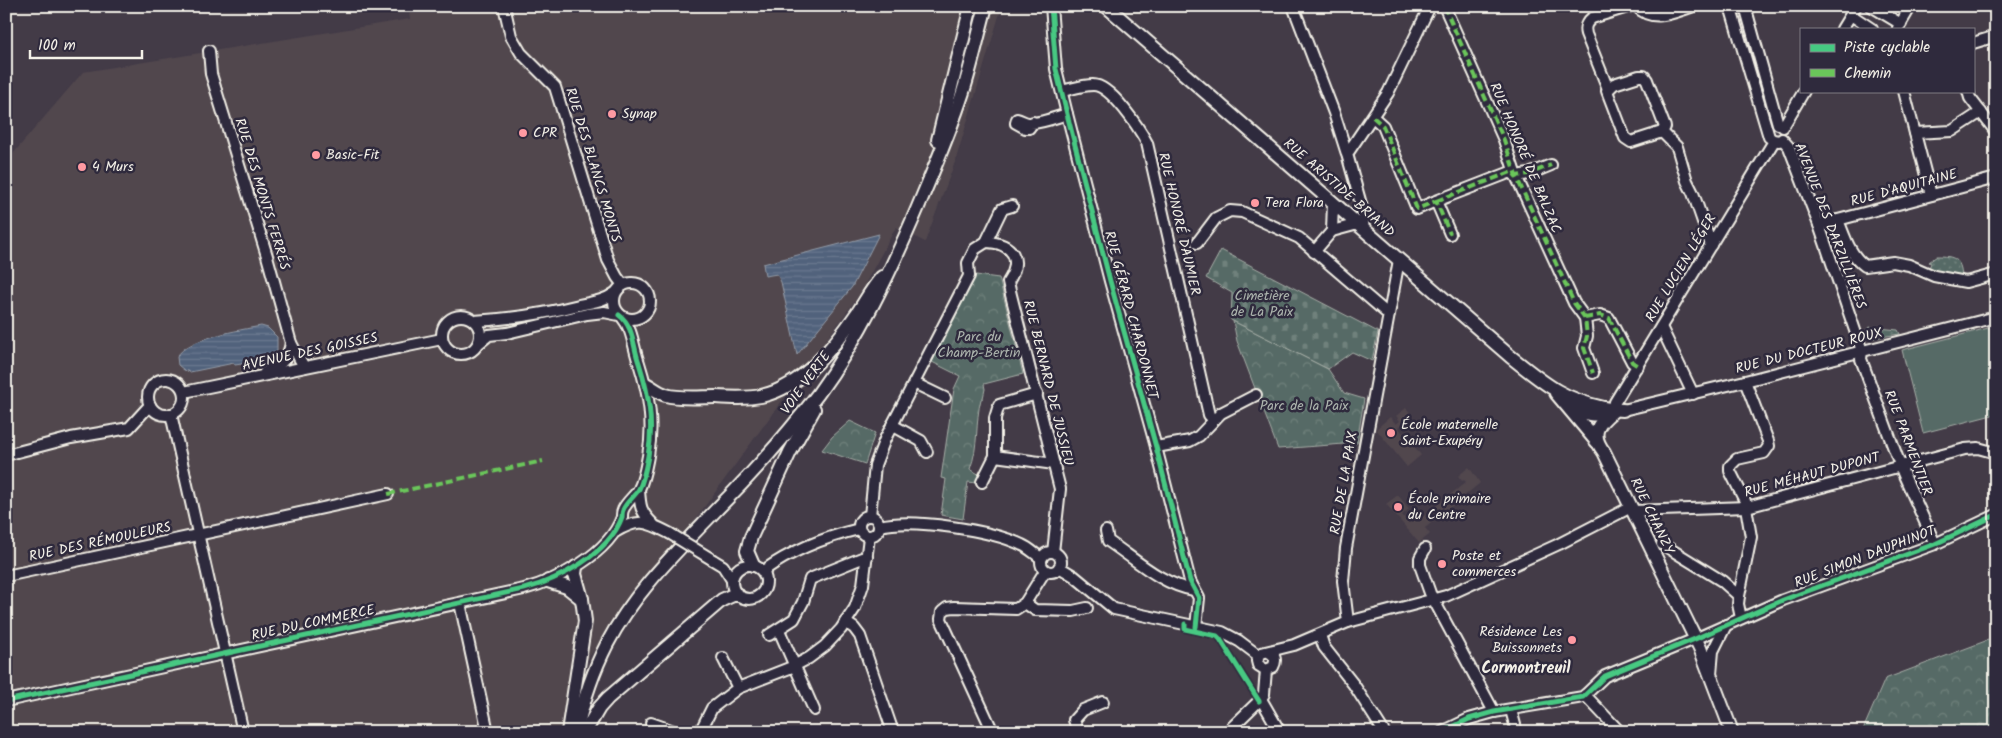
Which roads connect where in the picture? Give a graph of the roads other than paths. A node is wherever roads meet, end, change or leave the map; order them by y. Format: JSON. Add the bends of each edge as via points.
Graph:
{"nodes":[{"id":1,"x":504,"y":6,"type":"edge"},
{"id":2,"x":971,"y":6,"type":"edge"},
{"id":3,"x":986,"y":6,"type":"edge"},
{"id":4,"x":1050,"y":6,"type":"edge"},
{"id":5,"x":1106,"y":6,"type":"edge"},
{"id":6,"x":1293,"y":6,"type":"edge"},
{"id":7,"x":1430,"y":6,"type":"edge"},
{"id":8,"x":1444,"y":6,"type":"edge"},
{"id":9,"x":1631,"y":6,"type":"edge"},
{"id":10,"x":1636,"y":6,"type":"edge"},
{"id":11,"x":1694,"y":6,"type":"edge"},
{"id":12,"x":1871,"y":6,"type":"edge"},
{"id":13,"x":1911,"y":6,"type":"edge"},
{"id":14,"x":1746,"y":10,"type":"edge"},
{"id":15,"x":1731,"y":11,"type":"edge"},
{"id":16,"x":1853,"y":11,"type":"edge"},
{"id":17,"x":1899,"y":26,"type":"edge"},
{"id":18,"x":1843,"y":28,"type":"edge"},
{"id":19,"x":1871,"y":28,"type":"edge"},
{"id":20,"x":1996,"y":36,"type":"edge"},
{"id":21,"x":1974,"y":43,"type":"edge"},
{"id":22,"x":208,"y":51,"type":"dead end"},
{"id":23,"x":1608,"y":88,"type":"junction"},
{"id":24,"x":1062,"y":91,"type":"junction"},
{"id":25,"x":1803,"y":92,"type":"edge"},
{"id":26,"x":1904,"y":92,"type":"edge"},
{"id":27,"x":1968,"y":92,"type":"edge"},
{"id":28,"x":1794,"y":110,"type":"junction"},
{"id":29,"x":1762,"y":112,"type":"junction"},
{"id":30,"x":1775,"y":112,"type":"junction"},
{"id":31,"x":1980,"y":112,"type":"junction"},
{"id":32,"x":1067,"y":114,"type":"junction"},
{"id":33,"x":1373,"y":117,"type":"junction"},
{"id":34,"x":1033,"y":122,"type":"dead end"},
{"id":35,"x":1781,"y":125,"type":"junction"},
{"id":36,"x":1768,"y":131,"type":"junction"},
{"id":37,"x":1662,"y":132,"type":"junction"},
{"id":38,"x":1996,"y":132,"type":"edge"},
{"id":39,"x":1915,"y":133,"type":"junction"},
{"id":40,"x":1778,"y":140,"type":"junction"},
{"id":41,"x":1347,"y":154,"type":"junction"},
{"id":42,"x":1551,"y":165,"type":"dead end"},
{"id":43,"x":1516,"y":176,"type":"junction"},
{"id":44,"x":1996,"y":178,"type":"edge"},
{"id":45,"x":1931,"y":195,"type":"junction"},
{"id":46,"x":1436,"y":201,"type":"junction"},
{"id":47,"x":1333,"y":203,"type":"junction"},
{"id":48,"x":1012,"y":206,"type":"dead end"},
{"id":49,"x":1838,"y":220,"type":"junction"},
{"id":50,"x":1819,"y":224,"type":"junction"},
{"id":51,"x":1360,"y":226,"type":"junction"},
{"id":52,"x":1332,"y":231,"type":"junction"},
{"id":53,"x":1450,"y":234,"type":"dead end"},
{"id":54,"x":986,"y":242,"type":"junction"},
{"id":55,"x":1197,"y":243,"type":"dead end"},
{"id":56,"x":1711,"y":245,"type":"junction"},
{"id":57,"x":1314,"y":252,"type":"junction"},
{"id":58,"x":1399,"y":260,"type":"junction"},
{"id":59,"x":1996,"y":274,"type":"edge"},
{"id":60,"x":882,"y":277,"type":"junction"},
{"id":61,"x":623,"y":285,"type":"junction"},
{"id":62,"x":616,"y":293,"type":"junction"},
{"id":63,"x":1389,"y":315,"type":"junction"},
{"id":64,"x":621,"y":316,"type":"junction"},
{"id":65,"x":1996,"y":317,"type":"edge"},
{"id":66,"x":639,"y":318,"type":"junction"},
{"id":67,"x":1585,"y":318,"type":"junction"},
{"id":68,"x":474,"y":321,"type":"junction"},
{"id":69,"x":1661,"y":327,"type":"junction"},
{"id":70,"x":632,"y":334,"type":"junction"},
{"id":71,"x":442,"y":339,"type":"junction"},
{"id":72,"x":291,"y":343,"type":"junction"},
{"id":73,"x":478,"y":344,"type":"junction"},
{"id":74,"x":1862,"y":351,"type":"junction"},
{"id":75,"x":1638,"y":366,"type":"junction"},
{"id":76,"x":304,"y":367,"type":"junction"},
{"id":77,"x":836,"y":368,"type":"junction"},
{"id":78,"x":1594,"y":373,"type":"dead end"},
{"id":79,"x":254,"y":377,"type":"junction"},
{"id":80,"x":1746,"y":381,"type":"junction"},
{"id":81,"x":914,"y":383,"type":"junction"},
{"id":82,"x":646,"y":384,"type":"junction"},
{"id":83,"x":184,"y":392,"type":"junction"},
{"id":84,"x":1037,"y":394,"type":"junction"},
{"id":85,"x":1693,"y":394,"type":"junction"},
{"id":86,"x":1256,"y":395,"type":"dead end"},
{"id":87,"x":945,"y":398,"type":"dead end"},
{"id":88,"x":1566,"y":400,"type":"junction"},
{"id":89,"x":150,"y":405,"type":"junction"},
{"id":90,"x":1621,"y":410,"type":"junction"},
{"id":91,"x":171,"y":414,"type":"junction"},
{"id":92,"x":1214,"y":420,"type":"junction"},
{"id":93,"x":1587,"y":420,"type":"junction"},
{"id":94,"x":892,"y":425,"type":"junction"},
{"id":95,"x":1599,"y":444,"type":"junction"},
{"id":96,"x":1156,"y":447,"type":"junction"},
{"id":97,"x":926,"y":452,"type":"dead end"},
{"id":98,"x":1996,"y":453,"type":"edge"},
{"id":99,"x":6,"y":455,"type":"edge"},
{"id":100,"x":995,"y":456,"type":"junction"},
{"id":101,"x":1054,"y":464,"type":"junction"},
{"id":102,"x":1902,"y":466,"type":"junction"},
{"id":103,"x":982,"y":482,"type":"dead end"},
{"id":104,"x":639,"y":489,"type":"junction"},
{"id":105,"x":388,"y":494,"type":"dead end"},
{"id":106,"x":627,"y":504,"type":"junction"},
{"id":107,"x":1747,"y":507,"type":"junction"},
{"id":108,"x":1632,"y":509,"type":"junction"},
{"id":109,"x":1996,"y":515,"type":"edge"},
{"id":110,"x":622,"y":516,"type":"junction"},
{"id":111,"x":638,"y":516,"type":"junction"},
{"id":112,"x":870,"y":516,"type":"junction"},
{"id":113,"x":880,"y":526,"type":"junction"},
{"id":114,"x":859,"y":529,"type":"junction"},
{"id":115,"x":1106,"y":531,"type":"dead end"},
{"id":116,"x":199,"y":535,"type":"junction"},
{"id":117,"x":610,"y":536,"type":"junction"},
{"id":118,"x":869,"y":537,"type":"junction"},
{"id":119,"x":1662,"y":544,"type":"dead end"},
{"id":120,"x":1934,"y":544,"type":"junction"},
{"id":121,"x":1425,"y":549,"type":"dead end"},
{"id":122,"x":1053,"y":552,"type":"junction"},
{"id":123,"x":867,"y":557,"type":"junction"},
{"id":124,"x":1041,"y":558,"type":"junction"},
{"id":125,"x":576,"y":566,"type":"junction"},
{"id":126,"x":723,"y":566,"type":"junction"},
{"id":127,"x":740,"y":567,"type":"junction"},
{"id":128,"x":1060,"y":567,"type":"junction"},
{"id":129,"x":758,"y":568,"type":"junction"},
{"id":130,"x":1045,"y":571,"type":"junction"},
{"id":131,"x":6,"y":576,"type":"edge"},
{"id":132,"x":732,"y":580,"type":"junction"},
{"id":133,"x":548,"y":581,"type":"junction"},
{"id":134,"x":1194,"y":590,"type":"junction"},
{"id":135,"x":738,"y":595,"type":"junction"},
{"id":136,"x":1739,"y":596,"type":"junction"},
{"id":137,"x":582,"y":599,"type":"junction"},
{"id":138,"x":1433,"y":600,"type":"junction"},
{"id":139,"x":460,"y":603,"type":"junction"},
{"id":140,"x":1025,"y":603,"type":"junction"},
{"id":141,"x":1087,"y":608,"type":"dead end"},
{"id":142,"x":1741,"y":618,"type":"junction"},
{"id":143,"x":845,"y":622,"type":"junction"},
{"id":144,"x":1348,"y":622,"type":"junction"},
{"id":145,"x":1726,"y":625,"type":"junction"},
{"id":146,"x":1196,"y":627,"type":"junction"},
{"id":147,"x":779,"y":630,"type":"junction"},
{"id":148,"x":769,"y":635,"type":"dead end"},
{"id":149,"x":1320,"y":635,"type":"junction"},
{"id":150,"x":1695,"y":639,"type":"junction"},
{"id":151,"x":226,"y":653,"type":"junction"},
{"id":152,"x":1268,"y":656,"type":"junction"},
{"id":153,"x":723,"y":658,"type":"dead end"},
{"id":154,"x":795,"y":666,"type":"junction"},
{"id":155,"x":1266,"y":670,"type":"junction"},
{"id":156,"x":1710,"y":675,"type":"junction"},
{"id":157,"x":738,"y":688,"type":"junction"},
{"id":158,"x":1585,"y":695,"type":"junction"},
{"id":159,"x":1261,"y":699,"type":"junction"},
{"id":160,"x":6,"y":701,"type":"edge"},
{"id":161,"x":1103,"y":702,"type":"dead end"},
{"id":162,"x":814,"y":710,"type":"dead end"},
{"id":163,"x":1511,"y":710,"type":"junction"},
{"id":164,"x":1494,"y":712,"type":"junction"},
{"id":165,"x":651,"y":723,"type":"dead end"},
{"id":166,"x":243,"y":732,"type":"edge"},
{"id":167,"x":488,"y":732,"type":"edge"},
{"id":168,"x":569,"y":732,"type":"edge"},
{"id":169,"x":576,"y":732,"type":"edge"},
{"id":170,"x":585,"y":732,"type":"edge"},
{"id":171,"x":677,"y":732,"type":"edge"},
{"id":172,"x":700,"y":732,"type":"edge"},
{"id":173,"x":892,"y":732,"type":"edge"},
{"id":174,"x":993,"y":732,"type":"edge"},
{"id":175,"x":1078,"y":732,"type":"edge"},
{"id":176,"x":1227,"y":732,"type":"edge"},
{"id":177,"x":1280,"y":732,"type":"edge"},
{"id":178,"x":1384,"y":732,"type":"edge"},
{"id":179,"x":1442,"y":732,"type":"edge"},
{"id":180,"x":1517,"y":732,"type":"edge"},
{"id":181,"x":1620,"y":732,"type":"edge"},
{"id":182,"x":1732,"y":732,"type":"edge"}],
"edges":[{"from":1,"to":61,"type":"street","name":"RUE DES BLANCS MONTS","via":[[511,36],[521,53],[555,87],[608,260]]},
{"from":2,"to":60,"type":"main road","name":"VOIE VERTE","via":[[935,151]]},
{"from":3,"to":77,"type":"main road","name":"VOIE VERTE","via":[[963,91],[942,151],[890,272]]},
{"from":4,"to":24,"type":"street","name":"RUE GÉRARD CHARDONNET","via":[[1056,70]]},
{"from":5,"to":47,"type":"main road","name":"RUE ARISTIDE BRIAND"},
{"from":6,"to":41,"type":"street"},
{"from":7,"to":33,"type":"street","via":[[1388,94]]},
{"from":8,"to":43,"type":"street","name":"RUE HONORÉ DE BALZAC","via":[[1504,140]]},
{"from":9,"to":23,"type":"street","via":[[1592,18],[1585,28]]},
{"from":10,"to":11,"type":"street","via":[[1657,17]]},
{"from":12,"to":17,"type":"street"},
{"from":13,"to":17,"type":"street"},
{"from":14,"to":15,"type":"street"},
{"from":14,"to":30,"type":"street"},
{"from":15,"to":29,"type":"street"},
{"from":16,"to":18,"type":"street"},
{"from":16,"to":19,"type":"street"},
{"from":20,"to":21,"type":"street"},
{"from":22,"to":72,"type":"street","name":"RUE DES MONTS FERRÉS","via":[[211,74]]},
{"from":23,"to":37,"type":"street","via":[[1608,95],[1628,140],[1634,142]]},
{"from":23,"to":37,"type":"street","via":[[1644,76],[1665,127]]},
{"from":24,"to":32,"type":"street","name":"RUE GÉRARD CHARDONNET"},
{"from":24,"to":92,"type":"street","name":"RUE HONORÉ DAUMIER","via":[[1093,85],[1102,87],[1138,126],[1147,143],[1208,415]]},
{"from":25,"to":28,"type":"street","name":"RUE LUCIEN LÉGER"},
{"from":26,"to":39,"type":"street"},
{"from":27,"to":31,"type":"street"},
{"from":28,"to":30,"type":"street","via":[[1783,114]]},
{"from":28,"to":35,"type":"street","name":"RUE LUCIEN LÉGER"},
{"from":29,"to":30,"type":"street"},
{"from":29,"to":36,"type":"street"},
{"from":30,"to":35,"type":"street"},
{"from":31,"to":38,"type":"street"},
{"from":31,"to":39,"type":"street","via":[[1952,131]]},
{"from":32,"to":34,"type":"street"},
{"from":32,"to":96,"type":"street","name":"RUE GÉRARD CHARDONNET"},
{"from":33,"to":41,"type":"street"},
{"from":33,"to":46,"type":"street","via":[[1383,126],[1417,209]]},
{"from":35,"to":36,"type":"street","name":"RUE LUCIEN LÉGER","via":[[1773,124]]},
{"from":35,"to":40,"type":"street","name":"RUE LUCIEN LÉGER","via":[[1785,132]]},
{"from":36,"to":40,"type":"street","via":[[1769,137]]},
{"from":37,"to":56,"type":"street","via":[[1677,147],[1686,181]]},
{"from":39,"to":45,"type":"street"},
{"from":40,"to":50,"type":"street","name":"AVENUE DES DARZILLIÈRES","via":[[1789,147]]},
{"from":40,"to":56,"type":"street","name":"RUE LUCIEN LÉGER"},
{"from":41,"to":51,"type":"street","via":[[1364,215]]},
{"from":42,"to":43,"type":"street"},
{"from":43,"to":46,"type":"street","via":[[1511,172]]},
{"from":43,"to":67,"type":"street","name":"RUE HONORÉ DE BALZAC","via":[[1574,303]]},
{"from":44,"to":45,"type":"street","name":"RUE D'AQUITAINE"},
{"from":45,"to":49,"type":"street","name":"RUE D'AQUITAINE"},
{"from":46,"to":53,"type":"street"},
{"from":47,"to":51,"type":"main road","name":"RUE ARISTIDE BRIAND"},
{"from":47,"to":52,"type":"street"},
{"from":48,"to":54,"type":"street","via":[[1002,210]]},
{"from":49,"to":50,"type":"street","name":"RUE D'AQUITAINE"},
{"from":49,"to":59,"type":"street","via":[[1855,259],[1865,266],[1894,262],[1934,276],[1966,282]]},
{"from":50,"to":74,"type":"street","name":"AVENUE DES DARZILLIÈRES"},
{"from":51,"to":52,"type":"street"},
{"from":51,"to":58,"type":"main road","name":"RUE ARISTIDE BRIAND"},
{"from":52,"to":57,"type":"street"},
{"from":54,"to":81,"type":"street","via":[[975,249],[968,263],[969,276]]},
{"from":54,"to":84,"type":"street","name":"RUE BERNARD DE JUSSIEU","via":[[997,242],[1015,259],[1015,271],[1008,282]]},
{"from":55,"to":57,"type":"street","via":[[1216,218],[1230,211],[1242,212],[1299,238]]},
{"from":56,"to":69,"type":"street","name":"RUE LUCIEN LÉGER"},
{"from":57,"to":63,"type":"street"},
{"from":58,"to":63,"type":"street","name":"RUE DE LA PAIX"},
{"from":58,"to":88,"type":"main road","name":"RUE ARISTIDE BRIAND"},
{"from":60,"to":82,"type":"main road","via":[[839,337],[796,380],[779,390],[744,398],[667,396]]},
{"from":60,"to":168,"type":"main road","name":"VOIE VERTE","via":[[832,367],[790,424],[656,568],[628,604],[602,646]]},
{"from":61,"to":62,"type":"street"},
{"from":61,"to":66,"type":"street","via":[[638,284],[649,294],[650,306]]},
{"from":62,"to":64,"type":"street","via":[[613,302]]},
{"from":62,"to":68,"type":"street","via":[[600,301],[514,319]]},
{"from":63,"to":144,"type":"street","name":"RUE DE LA PAIX","via":[[1346,548],[1343,581]]},
{"from":64,"to":66,"type":"street"},
{"from":64,"to":70,"type":"street"},
{"from":64,"to":73,"type":"street","via":[[604,312],[587,314],[489,335]]},
{"from":65,"to":74,"type":"street","name":"RUE DU DOCTEUR ROUX"},
{"from":66,"to":70,"type":"street"},
{"from":67,"to":75,"type":"street","via":[[1600,315],[1609,318],[1632,362]]},
{"from":67,"to":78,"type":"street","via":[[1587,336],[1584,348]]},
{"from":68,"to":71,"type":"street","via":[[465,317],[454,318],[445,326]]},
{"from":68,"to":73,"type":"street","via":[[480,332]]},
{"from":69,"to":75,"type":"street","name":"RUE LUCIEN LÉGER"},
{"from":69,"to":85,"type":"street"},
{"from":70,"to":82,"type":"street"},
{"from":71,"to":73,"type":"street","via":[[456,354],[471,352]]},
{"from":71,"to":76,"type":"street","name":"AVENUE DES GOISSES"},
{"from":72,"to":76,"type":"street","name":"RUE DES MONTS FERRÉS"},
{"from":72,"to":79,"type":"street","via":[[289,354],[283,361]]},
{"from":74,"to":80,"type":"street","name":"RUE DU DOCTEUR ROUX"},
{"from":74,"to":102,"type":"street","name":"RUE PARMENTIER","via":[[1861,359]]},
{"from":75,"to":90,"type":"street","name":"RUE LUCIEN LÉGER","via":[[1616,402]]},
{"from":76,"to":79,"type":"street","name":"AVENUE DES GOISSES"},
{"from":77,"to":129,"type":"main road","via":[[835,376],[790,452],[751,537],[747,551]]},
{"from":77,"to":169,"type":"main road","name":"VOIE VERTE","via":[[794,426],[645,586],[625,614],[591,680]]},
{"from":79,"to":83,"type":"street","name":"AVENUE DES GOISSES"},
{"from":80,"to":85,"type":"street","name":"RUE DU DOCTEUR ROUX"},
{"from":80,"to":107,"type":"street","via":[[1769,446],[1764,453],[1737,459],[1730,466]]},
{"from":81,"to":87,"type":"street"},
{"from":81,"to":94,"type":"street"},
{"from":82,"to":104,"type":"street","via":[[651,438]]},
{"from":83,"to":89,"type":"street","via":[[172,379],[159,380],[150,387]]},
{"from":83,"to":91,"type":"street","via":[[183,404]]},
{"from":84,"to":100,"type":"street","via":[[999,405]]},
{"from":84,"to":101,"type":"street","name":"RUE BERNARD DE JUSSIEU"},
{"from":85,"to":90,"type":"street","name":"RUE DU DOCTEUR ROUX"},
{"from":86,"to":92,"type":"street"},
{"from":88,"to":90,"type":"main road"},
{"from":88,"to":93,"type":"main road"},
{"from":89,"to":91,"type":"street","via":[[156,412]]},
{"from":89,"to":99,"type":"street","via":[[129,428],[71,438]]},
{"from":90,"to":93,"type":"main road"},
{"from":90,"to":95,"type":"main road"},
{"from":91,"to":116,"type":"street"},
{"from":92,"to":96,"type":"street","via":[[1190,441]]},
{"from":93,"to":95,"type":"main road","name":"RUE CHANZY"},
{"from":94,"to":97,"type":"street","via":[[921,441]]},
{"from":94,"to":112,"type":"street","via":[[875,465]]},
{"from":95,"to":108,"type":"main road","name":"RUE CHANZY"},
{"from":96,"to":134,"type":"street","name":"RUE GÉRARD CHARDONNET"},
{"from":98,"to":102,"type":"street","name":"RUE MÉHAUT DUPONT","via":[[1978,448],[1965,449]]},
{"from":100,"to":101,"type":"street"},
{"from":100,"to":103,"type":"street"},
{"from":101,"to":122,"type":"street","name":"RUE BERNARD DE JUSSIEU","via":[[1060,499]]},
{"from":102,"to":107,"type":"street","name":"RUE MÉHAUT DUPONT"},
{"from":102,"to":120,"type":"street","name":"RUE PARMENTIER"},
{"from":104,"to":106,"type":"street"},
{"from":104,"to":111,"type":"street"},
{"from":105,"to":116,"type":"street","name":"RUE DES RÉMOULEURS"},
{"from":106,"to":110,"type":"street","name":"RUE DU COMMERCE"},
{"from":106,"to":111,"type":"street","via":[[634,503]]},
{"from":107,"to":108,"type":"street","name":"RUE MÉHAUT DUPONT"},
{"from":107,"to":136,"type":"street","via":[[1751,537]]},
{"from":108,"to":138,"type":"street"},
{"from":108,"to":150,"type":"main road","name":"RUE CHANZY"},
{"from":109,"to":120,"type":"street","name":"RUE SIMON DAUPHINOT"},
{"from":110,"to":111,"type":"street","via":[[627,522]]},
{"from":110,"to":117,"type":"street","name":"RUE DU COMMERCE"},
{"from":111,"to":117,"type":"street","name":"RUE DU COMMERCE"},
{"from":111,"to":126,"type":"street","bridge":true},
{"from":112,"to":113,"type":"street","via":[[878,520]]},
{"from":112,"to":114,"type":"street","via":[[861,520]]},
{"from":113,"to":118,"type":"street","via":[[875,535]]},
{"from":113,"to":124,"type":"street","via":[[918,524],[990,534],[1022,545]]},
{"from":114,"to":118,"type":"street"},
{"from":114,"to":129,"type":"street","via":[[828,538]]},
{"from":115,"to":134,"type":"street","via":[[1108,540],[1169,582]]},
{"from":116,"to":131,"type":"street","name":"RUE DES RÉMOULEURS"},
{"from":116,"to":151,"type":"street"},
{"from":117,"to":125,"type":"street","name":"RUE DU COMMERCE"},
{"from":118,"to":123,"type":"street"},
{"from":119,"to":136,"type":"street","via":[[1722,581]]},
{"from":120,"to":142,"type":"street","name":"RUE SIMON DAUPHINOT"},
{"from":121,"to":138,"type":"street","via":[[1420,565]]},
{"from":122,"to":124,"type":"street","via":[[1045,553]]},
{"from":122,"to":128,"type":"street","via":[[1060,558]]},
{"from":123,"to":143,"type":"street","via":[[863,585],[855,608]]},
{"from":123,"to":147,"type":"street","via":[[810,579],[794,619]]},
{"from":124,"to":130,"type":"street"},
{"from":125,"to":133,"type":"street","name":"RUE DU COMMERCE"},
{"from":125,"to":137,"type":"main road"},
{"from":126,"to":127,"type":"street"},
{"from":126,"to":132,"type":"street"},
{"from":127,"to":129,"type":"street"},
{"from":127,"to":132,"type":"street"},
{"from":128,"to":130,"type":"street","via":[[1055,571]]},
{"from":128,"to":146,"type":"street","via":[[1114,609]]},
{"from":129,"to":135,"type":"street","via":[[766,576],[766,586],[760,595],[752,599]]},
{"from":130,"to":140,"type":"street"},
{"from":132,"to":135,"type":"street"},
{"from":133,"to":137,"type":"main road","via":[[567,587]]},
{"from":133,"to":139,"type":"street","name":"RUE DU COMMERCE"},
{"from":134,"to":146,"type":"street","name":"RUE GÉRARD CHARDONNET","via":[[1198,598]]},
{"from":135,"to":170,"type":"main road","via":[[722,600],[608,698]]},
{"from":136,"to":142,"type":"street"},
{"from":137,"to":168,"type":"main road","via":[[584,621]]},
{"from":138,"to":144,"type":"street"},
{"from":138,"to":164,"type":"street"},
{"from":139,"to":151,"type":"street","name":"RUE DU COMMERCE"},
{"from":139,"to":167,"type":"street"},
{"from":140,"to":141,"type":"street","via":[[1034,610]]},
{"from":140,"to":174,"type":"street","via":[[1016,609],[954,607],[942,612],[941,618]]},
{"from":142,"to":145,"type":"street","name":"RUE SIMON DAUPHINOT"},
{"from":143,"to":154,"type":"street","via":[[825,646]]},
{"from":143,"to":173,"type":"street","via":[[860,636]]},
{"from":144,"to":149,"type":"street"},
{"from":145,"to":150,"type":"street","name":"RUE SIMON DAUPHINOT"},
{"from":145,"to":156,"type":"street","via":[[1712,651]]},
{"from":146,"to":152,"type":"street","via":[[1222,632]]},
{"from":147,"to":148,"type":"street"},
{"from":147,"to":154,"type":"street"},
{"from":149,"to":152,"type":"street"},
{"from":149,"to":178,"type":"street","via":[[1324,646]]},
{"from":150,"to":156,"type":"main road","name":"RUE CHANZY"},
{"from":150,"to":158,"type":"street","name":"RUE SIMON DAUPHINOT","via":[[1604,676]]},
{"from":151,"to":160,"type":"street","name":"RUE DU COMMERCE"},
{"from":151,"to":166,"type":"street"},
{"from":152,"to":155,"type":"street","via":[[1273,667]]},
{"from":152,"to":155,"type":"street","via":[[1258,665]]},
{"from":153,"to":157,"type":"street"},
{"from":154,"to":157,"type":"street"},
{"from":154,"to":162,"type":"street"},
{"from":155,"to":159,"type":"street"},
{"from":156,"to":182,"type":"main road","name":"RUE CHANZY"},
{"from":157,"to":172,"type":"street","via":[[712,708]]},
{"from":158,"to":163,"type":"street"},
{"from":158,"to":181,"type":"street"},
{"from":159,"to":176,"type":"street"},
{"from":159,"to":177,"type":"street"},
{"from":161,"to":175,"type":"street","via":[[1083,710],[1074,720]]},
{"from":163,"to":164,"type":"street"},
{"from":163,"to":180,"type":"street"},
{"from":164,"to":179,"type":"street"},
{"from":165,"to":171,"type":"street"}]}
